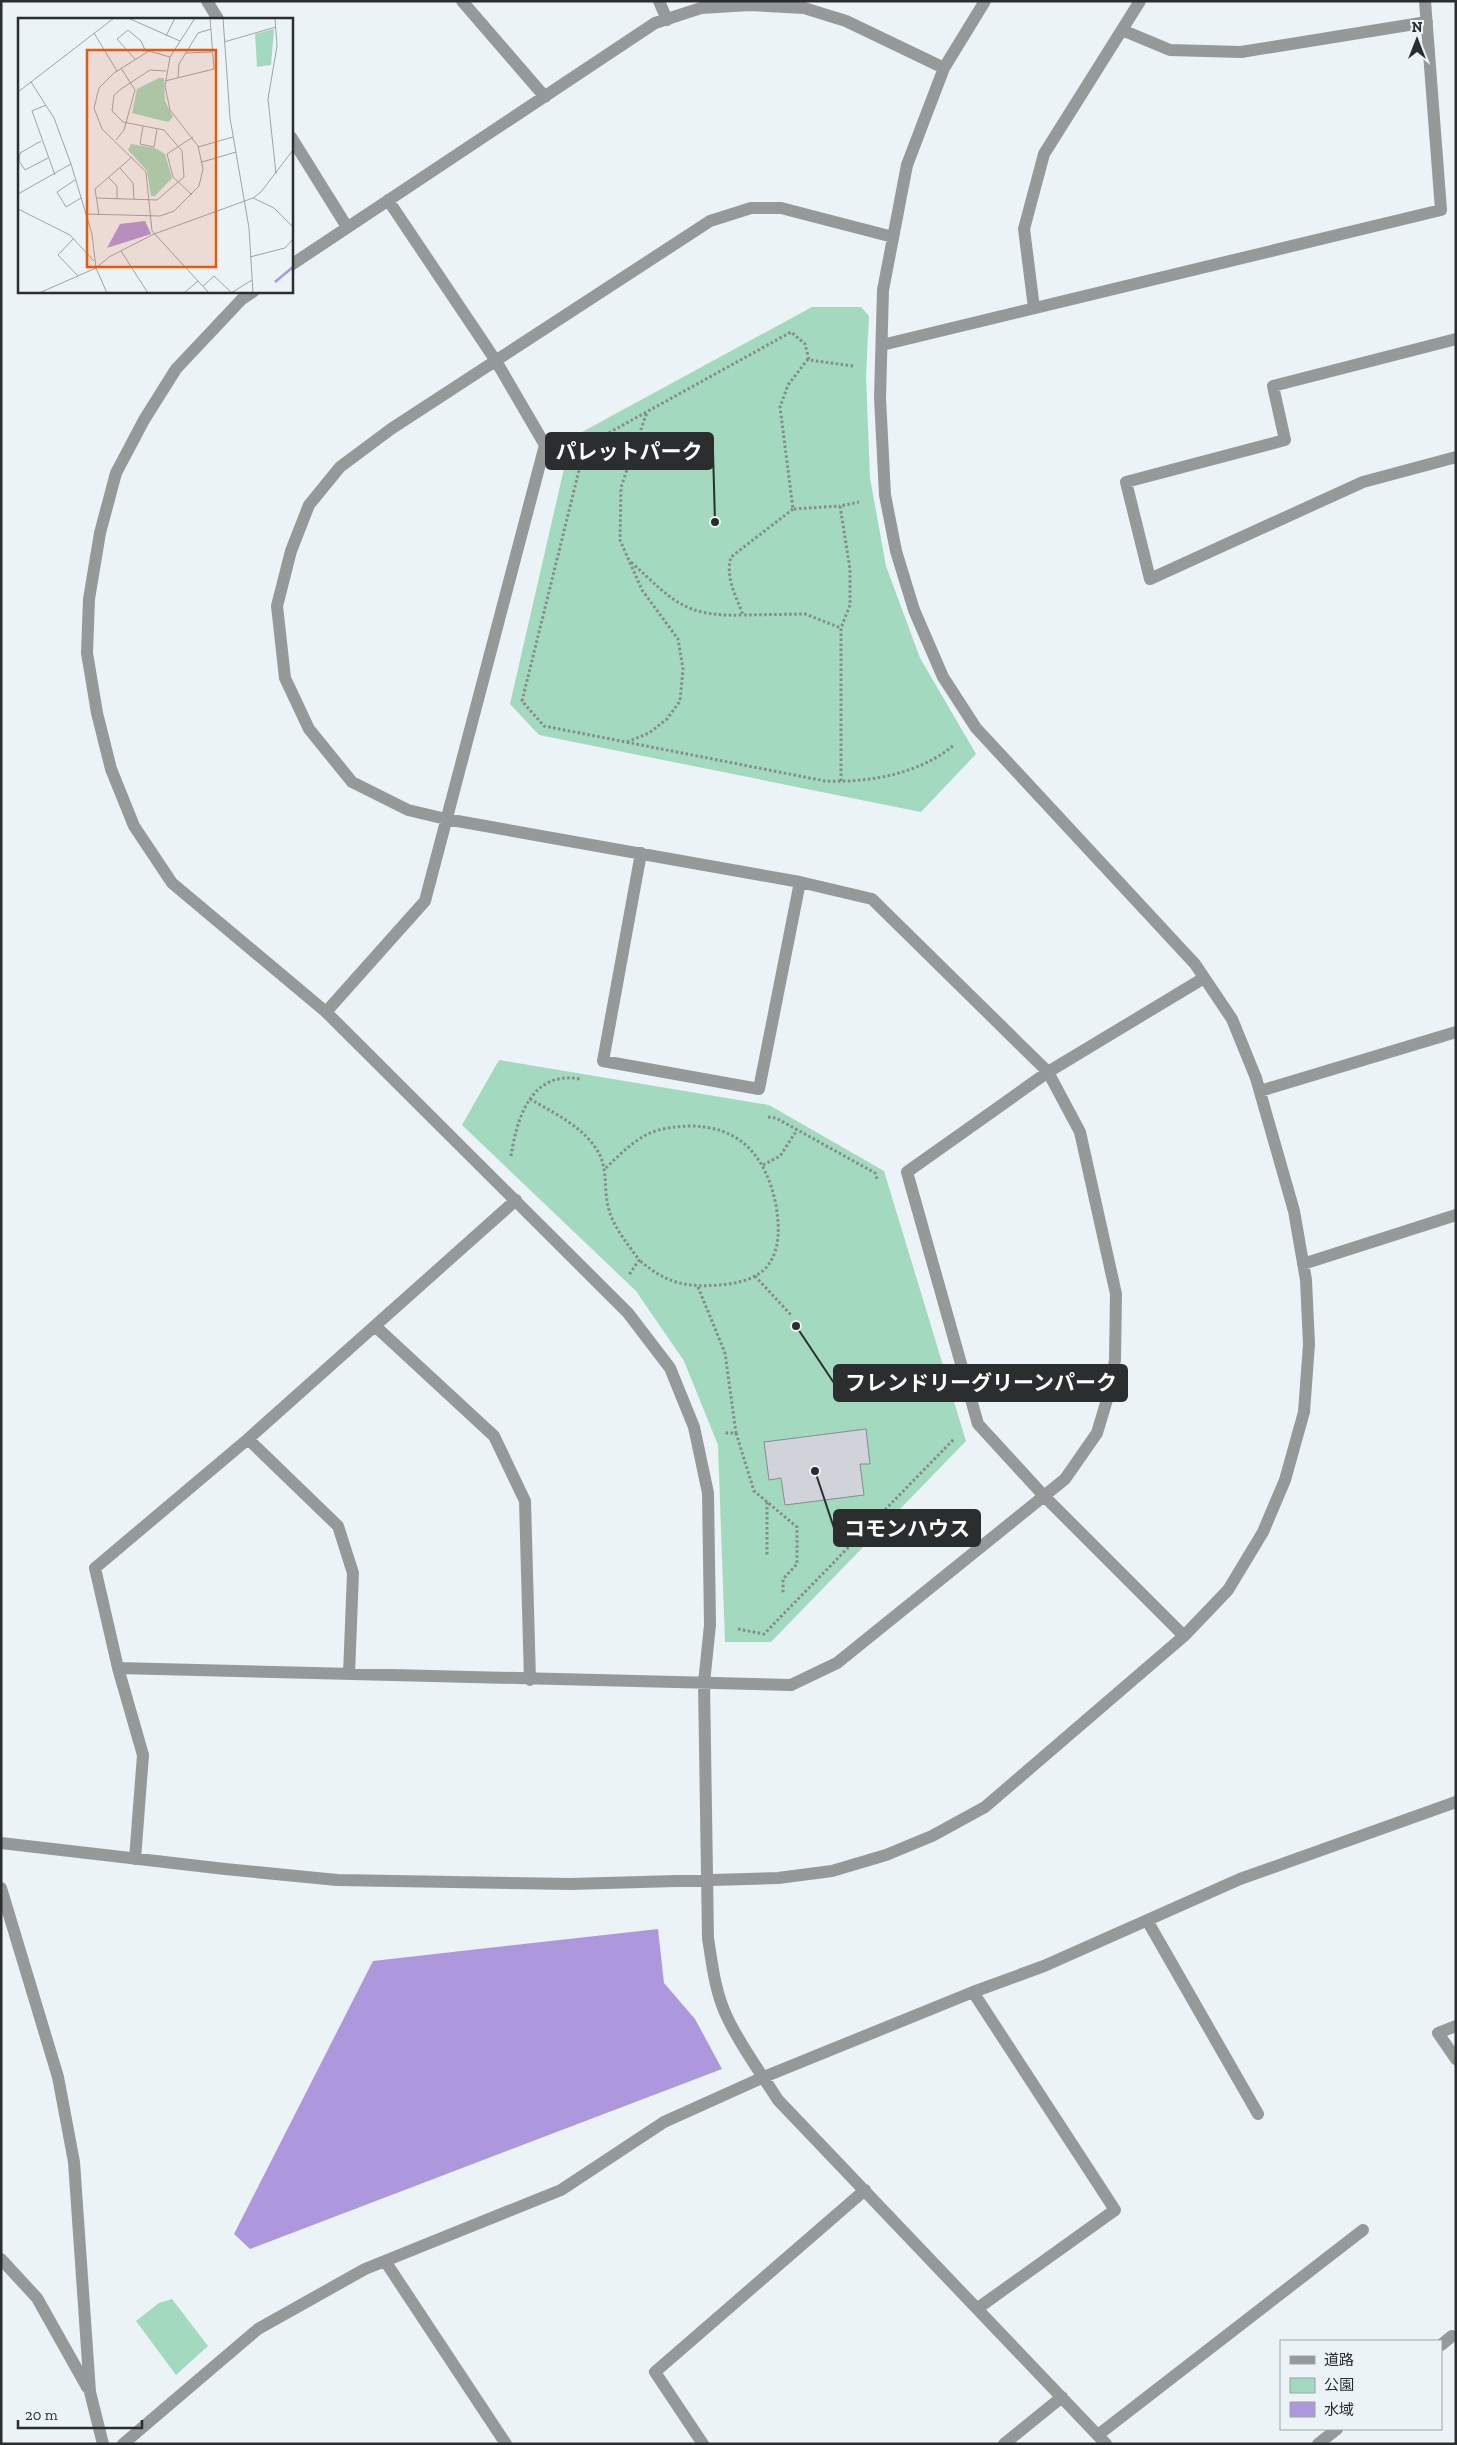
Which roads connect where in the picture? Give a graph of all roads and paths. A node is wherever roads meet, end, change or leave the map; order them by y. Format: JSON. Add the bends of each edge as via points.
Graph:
{"nodes":[{"id":1,"x":207,"y":1,"type":"edge"},
{"id":2,"x":462,"y":1,"type":"edge"},
{"id":3,"x":659,"y":1,"type":"edge"},
{"id":4,"x":985,"y":1,"type":"edge"},
{"id":5,"x":1140,"y":1,"type":"edge"},
{"id":6,"x":1425,"y":1,"type":"edge"},
{"id":7,"x":217,"y":18,"type":"edge"},
{"id":8,"x":667,"y":20,"type":"junction"},
{"id":9,"x":1427,"y":22,"type":"junction"},
{"id":10,"x":1122,"y":30,"type":"junction"},
{"id":11,"x":944,"y":68,"type":"junction"},
{"id":12,"x":545,"y":96,"type":"junction"},
{"id":13,"x":292,"y":139,"type":"edge"},
{"id":14,"x":388,"y":200,"type":"junction"},
{"id":15,"x":347,"y":227,"type":"junction"},
{"id":16,"x":893,"y":237,"type":"junction"},
{"id":17,"x":292,"y":264,"type":"edge"},
{"id":18,"x":252,"y":292,"type":"edge"},
{"id":19,"x":1034,"y":308,"type":"junction"},
{"id":20,"x":1456,"y":339,"type":"edge"},
{"id":21,"x":882,"y":345,"type":"junction"},
{"id":22,"x":809,"y":358,"type":"junction"},
{"id":23,"x":496,"y":361,"type":"junction"},
{"id":24,"x":880,"y":370,"type":"junction"},
{"id":25,"x":647,"y":411,"type":"junction"},
{"id":26,"x":1456,"y":458,"type":"edge"},
{"id":27,"x":885,"y":495,"type":"junction"},
{"id":28,"x":840,"y":506,"type":"junction"},
{"id":29,"x":793,"y":508,"type":"junction"},
{"id":30,"x":629,"y":560,"type":"junction"},
{"id":31,"x":743,"y":615,"type":"junction"},
{"id":32,"x":841,"y":628,"type":"junction"},
{"id":33,"x":976,"y":728,"type":"junction"},
{"id":34,"x":627,"y":742,"type":"junction"},
{"id":35,"x":841,"y":781,"type":"junction"},
{"id":36,"x":446,"y":819,"type":"junction"},
{"id":37,"x":641,"y":853,"type":"junction"},
{"id":38,"x":800,"y":882,"type":"junction"},
{"id":39,"x":1204,"y":978,"type":"junction"},
{"id":40,"x":326,"y":1012,"type":"junction"},
{"id":41,"x":1456,"y":1032,"type":"edge"},
{"id":42,"x":1048,"y":1072,"type":"junction"},
{"id":43,"x":585,"y":1080,"type":"dead end"},
{"id":44,"x":1260,"y":1092,"type":"junction"},
{"id":45,"x":530,"y":1099,"type":"junction"},
{"id":46,"x":766,"y":1116,"type":"dead end"},
{"id":47,"x":797,"y":1130,"type":"junction"},
{"id":48,"x":763,"y":1165,"type":"junction"},
{"id":49,"x":606,"y":1168,"type":"junction"},
{"id":50,"x":878,"y":1182,"type":"dead end"},
{"id":51,"x":511,"y":1196,"type":"junction"},
{"id":52,"x":1456,"y":1215,"type":"edge"},
{"id":53,"x":639,"y":1260,"type":"junction"},
{"id":54,"x":1303,"y":1264,"type":"junction"},
{"id":55,"x":755,"y":1276,"type":"junction"},
{"id":56,"x":698,"y":1287,"type":"junction"},
{"id":57,"x":614,"y":1299,"type":"junction"},
{"id":58,"x":791,"y":1315,"type":"dead end"},
{"id":59,"x":376,"y":1326,"type":"junction"},
{"id":60,"x":736,"y":1432,"type":"junction"},
{"id":61,"x":695,"y":1433,"type":"junction"},
{"id":62,"x":955,"y":1438,"type":"dead end"},
{"id":63,"x":248,"y":1439,"type":"junction"},
{"id":64,"x":1044,"y":1496,"type":"junction"},
{"id":65,"x":767,"y":1502,"type":"junction"},
{"id":66,"x":767,"y":1555,"type":"dead end"},
{"id":67,"x":784,"y":1594,"type":"dead end"},
{"id":68,"x":710,"y":1625,"type":"junction"},
{"id":69,"x":1184,"y":1636,"type":"junction"},
{"id":70,"x":118,"y":1668,"type":"junction"},
{"id":71,"x":348,"y":1674,"type":"junction"},
{"id":72,"x":530,"y":1680,"type":"junction"},
{"id":73,"x":704,"y":1683,"type":"junction"},
{"id":74,"x":1456,"y":1802,"type":"edge"},
{"id":75,"x":1,"y":1843,"type":"edge"},
{"id":76,"x":135,"y":1859,"type":"junction"},
{"id":77,"x":708,"y":1880,"type":"junction"},
{"id":78,"x":1,"y":1888,"type":"edge"},
{"id":79,"x":1148,"y":1922,"type":"junction"},
{"id":80,"x":973,"y":1992,"type":"junction"},
{"id":81,"x":1456,"y":2026,"type":"edge"},
{"id":82,"x":1456,"y":2059,"type":"edge"},
{"id":83,"x":764,"y":2077,"type":"junction"},
{"id":84,"x":1258,"y":2114,"type":"dead end"},
{"id":85,"x":865,"y":2190,"type":"junction"},
{"id":86,"x":1363,"y":2230,"type":"dead end"},
{"id":87,"x":1,"y":2259,"type":"edge"},
{"id":88,"x":385,"y":2261,"type":"junction"},
{"id":89,"x":978,"y":2308,"type":"junction"},
{"id":90,"x":1452,"y":2336,"type":"dead end"},
{"id":91,"x":1442,"y":2344,"type":"edge"},
{"id":92,"x":90,"y":2392,"type":"junction"},
{"id":93,"x":1062,"y":2397,"type":"junction"},
{"id":94,"x":1336,"y":2430,"type":"edge"},
{"id":95,"x":1102,"y":2439,"type":"edge"},
{"id":96,"x":103,"y":2444,"type":"edge"},
{"id":97,"x":123,"y":2444,"type":"edge"},
{"id":98,"x":506,"y":2444,"type":"edge"},
{"id":99,"x":703,"y":2444,"type":"edge"},
{"id":100,"x":1004,"y":2444,"type":"edge"},
{"id":101,"x":1318,"y":2444,"type":"edge"}],
"edges":[{"from":1,"to":7,"type":"street"},
{"from":2,"to":12,"type":"street"},
{"from":3,"to":8,"type":"street"},
{"from":4,"to":11,"type":"street"},
{"from":5,"to":10,"type":"street"},
{"from":6,"to":9,"type":"street"},
{"from":8,"to":11,"type":"street","via":[[701,8],[750,5],[804,8],[846,21]]},
{"from":8,"to":12,"type":"street"},
{"from":9,"to":10,"type":"street","via":[[1241,52],[1170,50]]},
{"from":9,"to":19,"type":"street","via":[[1441,210]]},
{"from":10,"to":19,"type":"street","via":[[1044,154],[1024,229]]},
{"from":11,"to":16,"type":"street","via":[[907,165]]},
{"from":12,"to":14,"type":"street"},
{"from":13,"to":15,"type":"street"},
{"from":14,"to":15,"type":"street"},
{"from":14,"to":23,"type":"street"},
{"from":15,"to":17,"type":"street"},
{"from":16,"to":21,"type":"street","via":[[883,290]]},
{"from":16,"to":23,"type":"street","via":[[781,208],[752,208],[710,221]]},
{"from":18,"to":40,"type":"street","via":[[242,299],[176,369],[116,473],[100,533],[89,599],[87,653],[111,769],[134,826],[172,883]]},
{"from":19,"to":21,"type":"street"},
{"from":20,"to":26,"type":"street","via":[[1273,386],[1285,440],[1126,482],[1150,579],[1363,482]]},
{"from":21,"to":24,"type":"street"},
{"from":22,"to":24,"type":"path"},
{"from":22,"to":25,"type":"path","via":[[805,344],[791,332]]},
{"from":22,"to":29,"type":"path","via":[[788,384],[780,407]]},
{"from":23,"to":36,"type":"street","via":[[545,445]]},
{"from":23,"to":36,"type":"street","via":[[391,429],[340,467],[309,505],[291,551],[277,606],[285,678],[309,729],[352,782],[408,810]]},
{"from":24,"to":27,"type":"street"},
{"from":25,"to":30,"type":"path","via":[[621,487],[620,540]]},
{"from":25,"to":34,"type":"path","via":[[585,446],[522,702],[544,726]]},
{"from":27,"to":28,"type":"path"},
{"from":27,"to":33,"type":"street","via":[[896,551],[914,610],[943,677]]},
{"from":28,"to":29,"type":"path"},
{"from":28,"to":32,"type":"path","via":[[850,568],[850,605]]},
{"from":29,"to":31,"type":"path","via":[[731,557],[729,578]]},
{"from":30,"to":31,"type":"path","via":[[676,603],[717,616]]},
{"from":30,"to":34,"type":"path","via":[[642,590],[678,640],[683,669],[680,701],[667,719],[649,733]]},
{"from":31,"to":32,"type":"path","via":[[805,614]]},
{"from":32,"to":35,"type":"path"},
{"from":33,"to":35,"type":"path","via":[[950,749],[909,770],[858,781]]},
{"from":33,"to":39,"type":"street","via":[[1153,917]]},
{"from":34,"to":35,"type":"path","via":[[825,781]]},
{"from":36,"to":37,"type":"street"},
{"from":36,"to":40,"type":"street","via":[[425,901]]},
{"from":37,"to":38,"type":"street"},
{"from":37,"to":38,"type":"street","via":[[603,1061],[759,1089]]},
{"from":38,"to":42,"type":"street","via":[[872,898]]},
{"from":39,"to":42,"type":"street"},
{"from":39,"to":44,"type":"street","via":[[1232,1019]]},
{"from":40,"to":51,"type":"street"},
{"from":41,"to":44,"type":"street"},
{"from":42,"to":64,"type":"street","via":[[1080,1132],[1116,1294],[1115,1360],[1097,1433],[1065,1479]]},
{"from":42,"to":64,"type":"street","via":[[908,1172],[978,1424]]},
{"from":43,"to":45,"type":"path","via":[[554,1078]]},
{"from":44,"to":54,"type":"street","via":[[1294,1211]]},
{"from":45,"to":49,"type":"path","via":[[576,1127],[596,1147]]},
{"from":45,"to":51,"type":"path","via":[[518,1122]]},
{"from":46,"to":47,"type":"path"},
{"from":47,"to":48,"type":"path","via":[[780,1156]]},
{"from":47,"to":50,"type":"path","via":[[876,1173]]},
{"from":48,"to":49,"type":"path","via":[[734,1134],[696,1126],[650,1133]]},
{"from":48,"to":55,"type":"path","via":[[773,1191],[778,1243],[769,1264]]},
{"from":49,"to":53,"type":"path","via":[[608,1206],[618,1229]]},
{"from":51,"to":57,"type":"street"},
{"from":51,"to":59,"type":"street"},
{"from":52,"to":54,"type":"street"},
{"from":53,"to":56,"type":"path","via":[[657,1275]]},
{"from":53,"to":57,"type":"path"},
{"from":54,"to":69,"type":"street","via":[[1309,1344],[1304,1412],[1285,1480],[1263,1532],[1228,1590]]},
{"from":55,"to":56,"type":"path","via":[[723,1285]]},
{"from":55,"to":58,"type":"path"},
{"from":56,"to":60,"type":"path","via":[[725,1353]]},
{"from":57,"to":61,"type":"street","via":[[670,1368]]},
{"from":59,"to":63,"type":"street"},
{"from":59,"to":72,"type":"street","via":[[494,1436],[525,1501]]},
{"from":60,"to":61,"type":"path"},
{"from":60,"to":65,"type":"path","via":[[754,1491]]},
{"from":61,"to":68,"type":"street","via":[[708,1493]]},
{"from":62,"to":68,"type":"path","via":[[764,1634]]},
{"from":63,"to":70,"type":"street","via":[[95,1568]]},
{"from":63,"to":71,"type":"street","via":[[338,1526],[353,1573]]},
{"from":64,"to":69,"type":"street"},
{"from":64,"to":73,"type":"street","via":[[837,1663],[791,1685]]},
{"from":65,"to":66,"type":"path"},
{"from":65,"to":67,"type":"path","via":[[798,1527],[798,1564],[784,1579]]},
{"from":68,"to":73,"type":"street"},
{"from":69,"to":77,"type":"street","via":[[986,1807],[932,1836],[886,1855],[832,1871],[778,1878]]},
{"from":70,"to":71,"type":"street"},
{"from":70,"to":76,"type":"street","via":[[143,1755]]},
{"from":71,"to":72,"type":"street"},
{"from":72,"to":73,"type":"street"},
{"from":73,"to":77,"type":"street"},
{"from":74,"to":79,"type":"street","via":[[1240,1879]]},
{"from":75,"to":76,"type":"street"},
{"from":76,"to":77,"type":"street","via":[[337,1880],[571,1884]]},
{"from":77,"to":83,"type":"street","via":[[708,1938],[714,1977],[726,2016]]},
{"from":78,"to":92,"type":"street","via":[[58,2077],[74,2162]]},
{"from":79,"to":80,"type":"street"},
{"from":79,"to":84,"type":"street"},
{"from":80,"to":83,"type":"street"},
{"from":80,"to":89,"type":"street","via":[[1114,2210]]},
{"from":81,"to":82,"type":"street","via":[[1438,2033]]},
{"from":83,"to":85,"type":"street","via":[[778,2100]]},
{"from":83,"to":88,"type":"street","via":[[664,2122],[561,2190]]},
{"from":85,"to":89,"type":"street"},
{"from":85,"to":99,"type":"street","via":[[656,2372]]},
{"from":86,"to":95,"type":"street"},
{"from":87,"to":92,"type":"street","via":[[37,2298]]},
{"from":88,"to":97,"type":"street","via":[[258,2329]]},
{"from":88,"to":98,"type":"street"},
{"from":89,"to":93,"type":"street"},
{"from":90,"to":91,"type":"street"},
{"from":92,"to":96,"type":"street"},
{"from":93,"to":95,"type":"street"},
{"from":93,"to":100,"type":"street"},
{"from":94,"to":101,"type":"street"}]}
